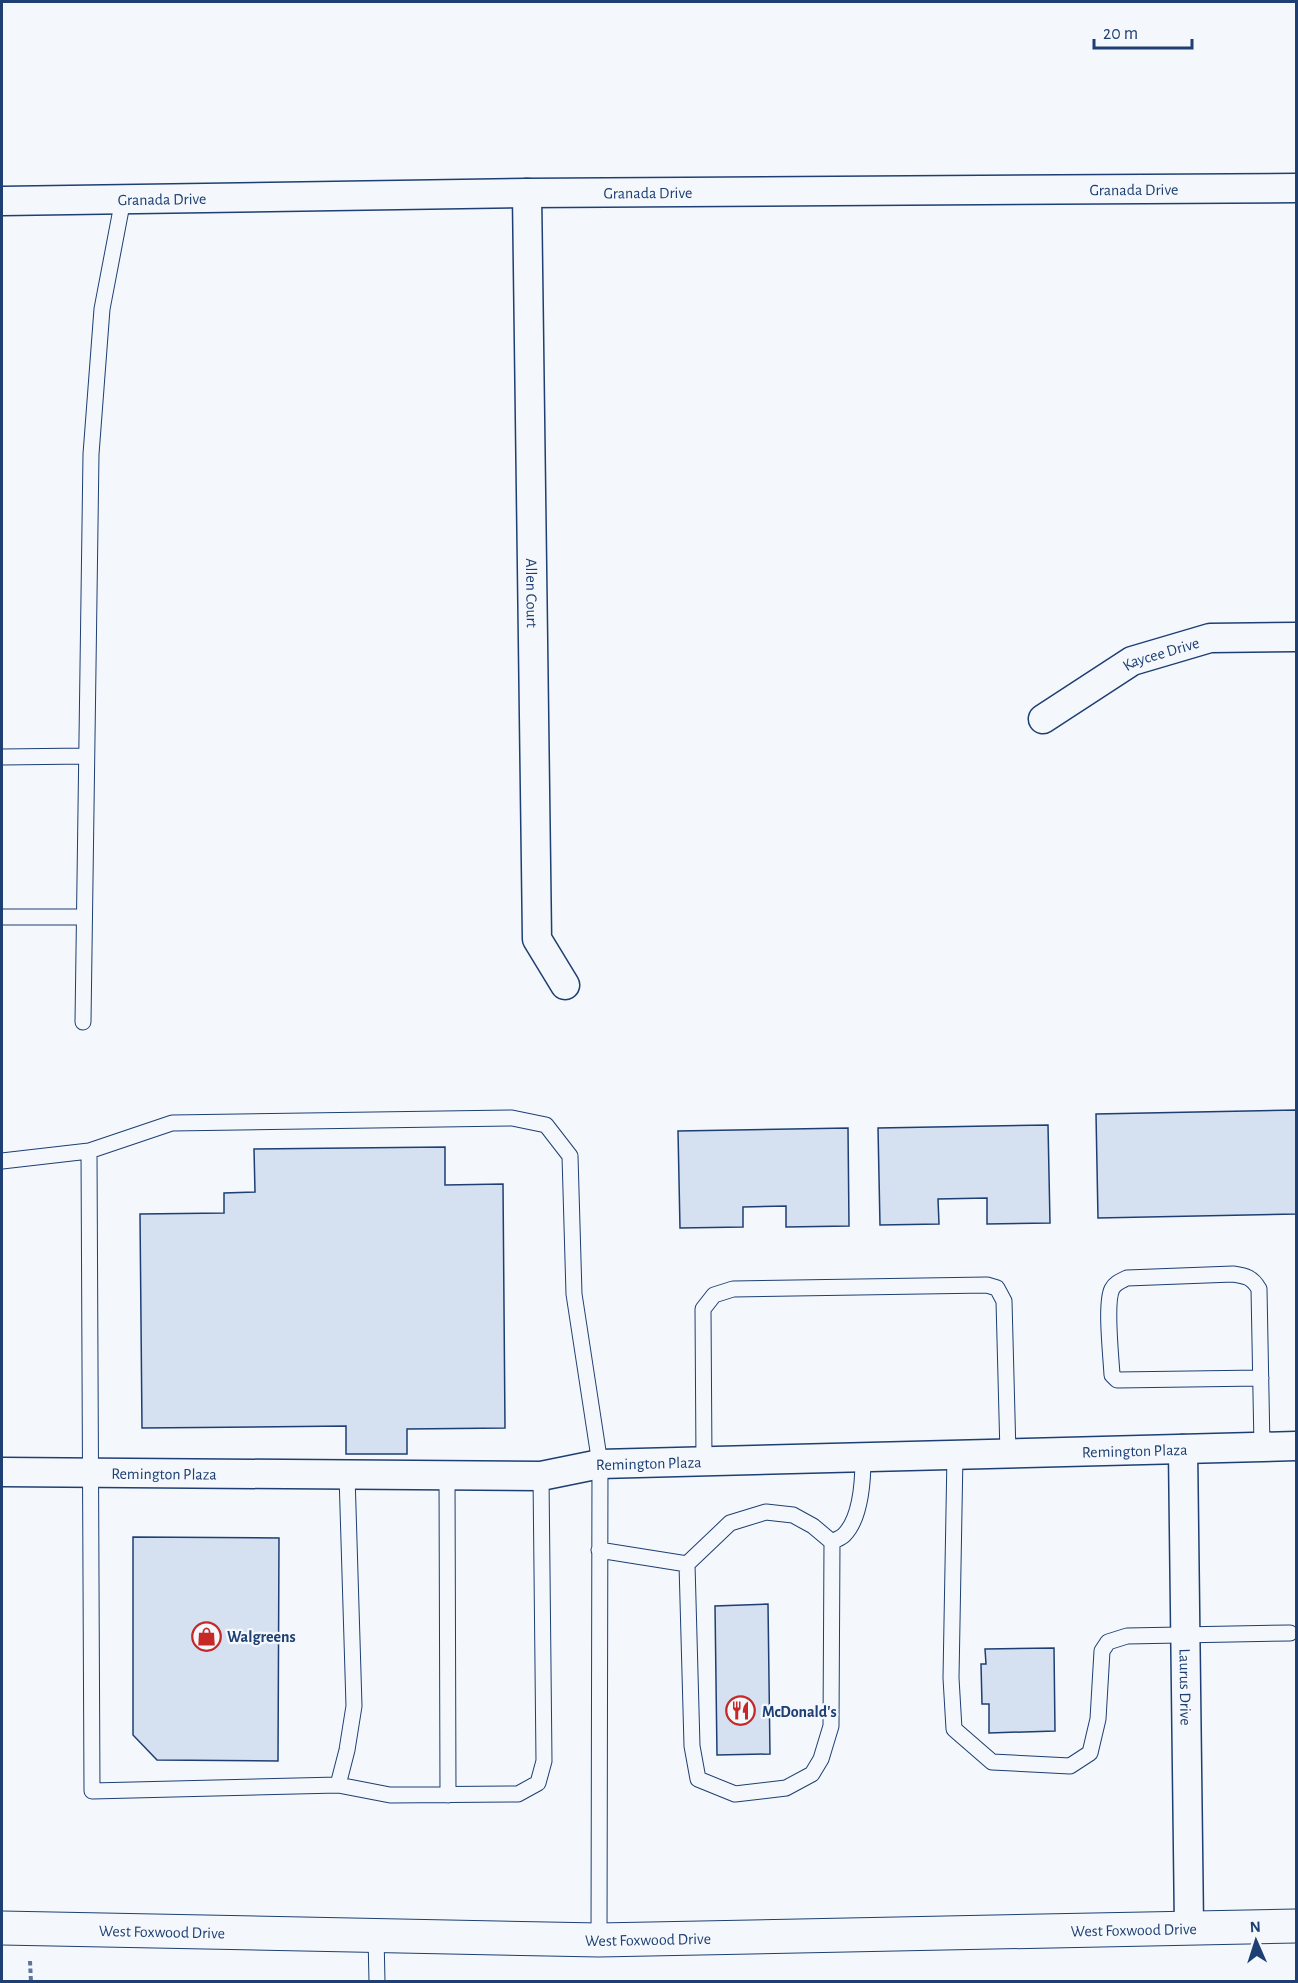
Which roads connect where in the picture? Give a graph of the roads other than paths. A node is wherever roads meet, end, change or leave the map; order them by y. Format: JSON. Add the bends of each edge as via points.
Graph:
{"nodes":[{"id":1,"x":1296,"y":188,"type":"edge"},
{"id":2,"x":527,"y":193,"type":"junction"},
{"id":3,"x":123,"y":199,"type":"junction"},
{"id":4,"x":2,"y":201,"type":"edge"},
{"id":5,"x":1296,"y":637,"type":"edge"},
{"id":6,"x":1043,"y":719,"type":"dead end"},
{"id":7,"x":86,"y":756,"type":"junction"},
{"id":8,"x":2,"y":758,"type":"edge"},
{"id":9,"x":2,"y":917,"type":"edge"},
{"id":10,"x":84,"y":917,"type":"junction"},
{"id":11,"x":565,"y":985,"type":"dead end"},
{"id":12,"x":83,"y":1022,"type":"dead end"},
{"id":13,"x":89,"y":1151,"type":"junction"},
{"id":14,"x":2,"y":1161,"type":"edge"},
{"id":15,"x":1261,"y":1378,"type":"junction"},
{"id":16,"x":1296,"y":1446,"type":"edge"},
{"id":17,"x":1262,"y":1447,"type":"junction"},
{"id":18,"x":1183,"y":1449,"type":"junction"},
{"id":19,"x":1008,"y":1454,"type":"junction"},
{"id":20,"x":955,"y":1455,"type":"junction"},
{"id":21,"x":863,"y":1458,"type":"junction"},
{"id":22,"x":704,"y":1462,"type":"junction"},
{"id":23,"x":600,"y":1464,"type":"junction"},
{"id":24,"x":2,"y":1472,"type":"edge"},
{"id":25,"x":90,"y":1473,"type":"junction"},
{"id":26,"x":347,"y":1475,"type":"junction"},
{"id":27,"x":447,"y":1476,"type":"junction"},
{"id":28,"x":541,"y":1476,"type":"junction"},
{"id":29,"x":832,"y":1542,"type":"junction"},
{"id":30,"x":600,"y":1550,"type":"junction"},
{"id":31,"x":687,"y":1564,"type":"junction"},
{"id":32,"x":1290,"y":1633,"type":"dead end"},
{"id":33,"x":1187,"y":1635,"type":"junction"},
{"id":34,"x":338,"y":1785,"type":"junction"},
{"id":35,"x":448,"y":1794,"type":"junction"},
{"id":36,"x":1296,"y":1926,"type":"edge"},
{"id":37,"x":1189,"y":1927,"type":"junction"},
{"id":38,"x":2,"y":1928,"type":"edge"},
{"id":39,"x":376,"y":1936,"type":"junction"},
{"id":40,"x":599,"y":1940,"type":"junction"},
{"id":41,"x":377,"y":1982,"type":"edge"}],
"edges":[{"from":1,"to":2,"type":"street","name":"Granada Drive"},
{"from":2,"to":3,"type":"street","name":"Granada Drive"},
{"from":2,"to":11,"type":"street","name":"Allen Court","via":[[537,939]]},
{"from":3,"to":4,"type":"street","name":"Granada Drive"},
{"from":3,"to":7,"type":"lane","via":[[102,309],[92,434]]},
{"from":5,"to":6,"type":"street","name":"Kaycee Drive","via":[[1210,638],[1132,661]]},
{"from":7,"to":8,"type":"lane"},
{"from":7,"to":10,"type":"lane"},
{"from":9,"to":10,"type":"lane"},
{"from":10,"to":12,"type":"lane"},
{"from":13,"to":14,"type":"lane"},
{"from":13,"to":23,"type":"lane","via":[[172,1122],[512,1118],[546,1125],[570,1156],[574,1294]]},
{"from":13,"to":25,"type":"lane"},
{"from":15,"to":15,"type":"lane","via":[[1259,1288],[1248,1276],[1127,1278],[1111,1290],[1112,1375],[1117,1380]]},
{"from":15,"to":17,"type":"lane"},
{"from":16,"to":17,"type":"street","name":"Remington Plaza"},
{"from":17,"to":18,"type":"street","name":"Remington Plaza"},
{"from":18,"to":19,"type":"street","name":"Remington Plaza"},
{"from":18,"to":33,"type":"street","name":"Laurus Drive"},
{"from":19,"to":20,"type":"street","name":"Remington Plaza"},
{"from":19,"to":22,"type":"lane","via":[[1005,1301],[997,1288],[733,1288],[714,1295],[703,1309]]},
{"from":20,"to":21,"type":"street","name":"Remington Plaza"},
{"from":20,"to":33,"type":"lane","via":[[951,1678],[954,1729],[992,1762],[1070,1766],[1090,1753],[1098,1719],[1102,1651],[1108,1642],[1127,1636]]},
{"from":21,"to":22,"type":"street","name":"Remington Plaza"},
{"from":21,"to":29,"type":"lane","via":[[857,1510],[844,1534]]},
{"from":22,"to":23,"type":"street","name":"Remington Plaza"},
{"from":23,"to":28,"type":"street","name":"Remington Plaza"},
{"from":23,"to":30,"type":"lane"},
{"from":24,"to":25,"type":"street","name":"Remington Plaza"},
{"from":25,"to":26,"type":"street","name":"Remington Plaza"},
{"from":25,"to":34,"type":"lane","via":[[92,1791]]},
{"from":26,"to":27,"type":"street","name":"Remington Plaza"},
{"from":26,"to":34,"type":"lane","via":[[354,1706]]},
{"from":27,"to":28,"type":"street","name":"Remington Plaza"},
{"from":27,"to":35,"type":"lane"},
{"from":28,"to":35,"type":"lane","via":[[544,1761],[538,1783],[518,1794]]},
{"from":29,"to":31,"type":"lane","via":[[793,1515],[766,1512],[730,1523]]},
{"from":29,"to":31,"type":"lane","via":[[831,1726],[812,1774],[786,1788],[735,1794],[698,1779],[692,1746]]},
{"from":30,"to":31,"type":"lane"},
{"from":30,"to":40,"type":"lane"},
{"from":32,"to":33,"type":"lane"},
{"from":33,"to":37,"type":"street","name":"Laurus Drive"},
{"from":34,"to":35,"type":"lane","via":[[390,1795]]},
{"from":36,"to":37,"type":"main road","name":"West Foxwood Drive"},
{"from":37,"to":40,"type":"main road","name":"West Foxwood Drive"},
{"from":38,"to":39,"type":"main road","name":"West Foxwood Drive"},
{"from":39,"to":40,"type":"main road","name":"West Foxwood Drive"},
{"from":39,"to":41,"type":"lane"}]}
